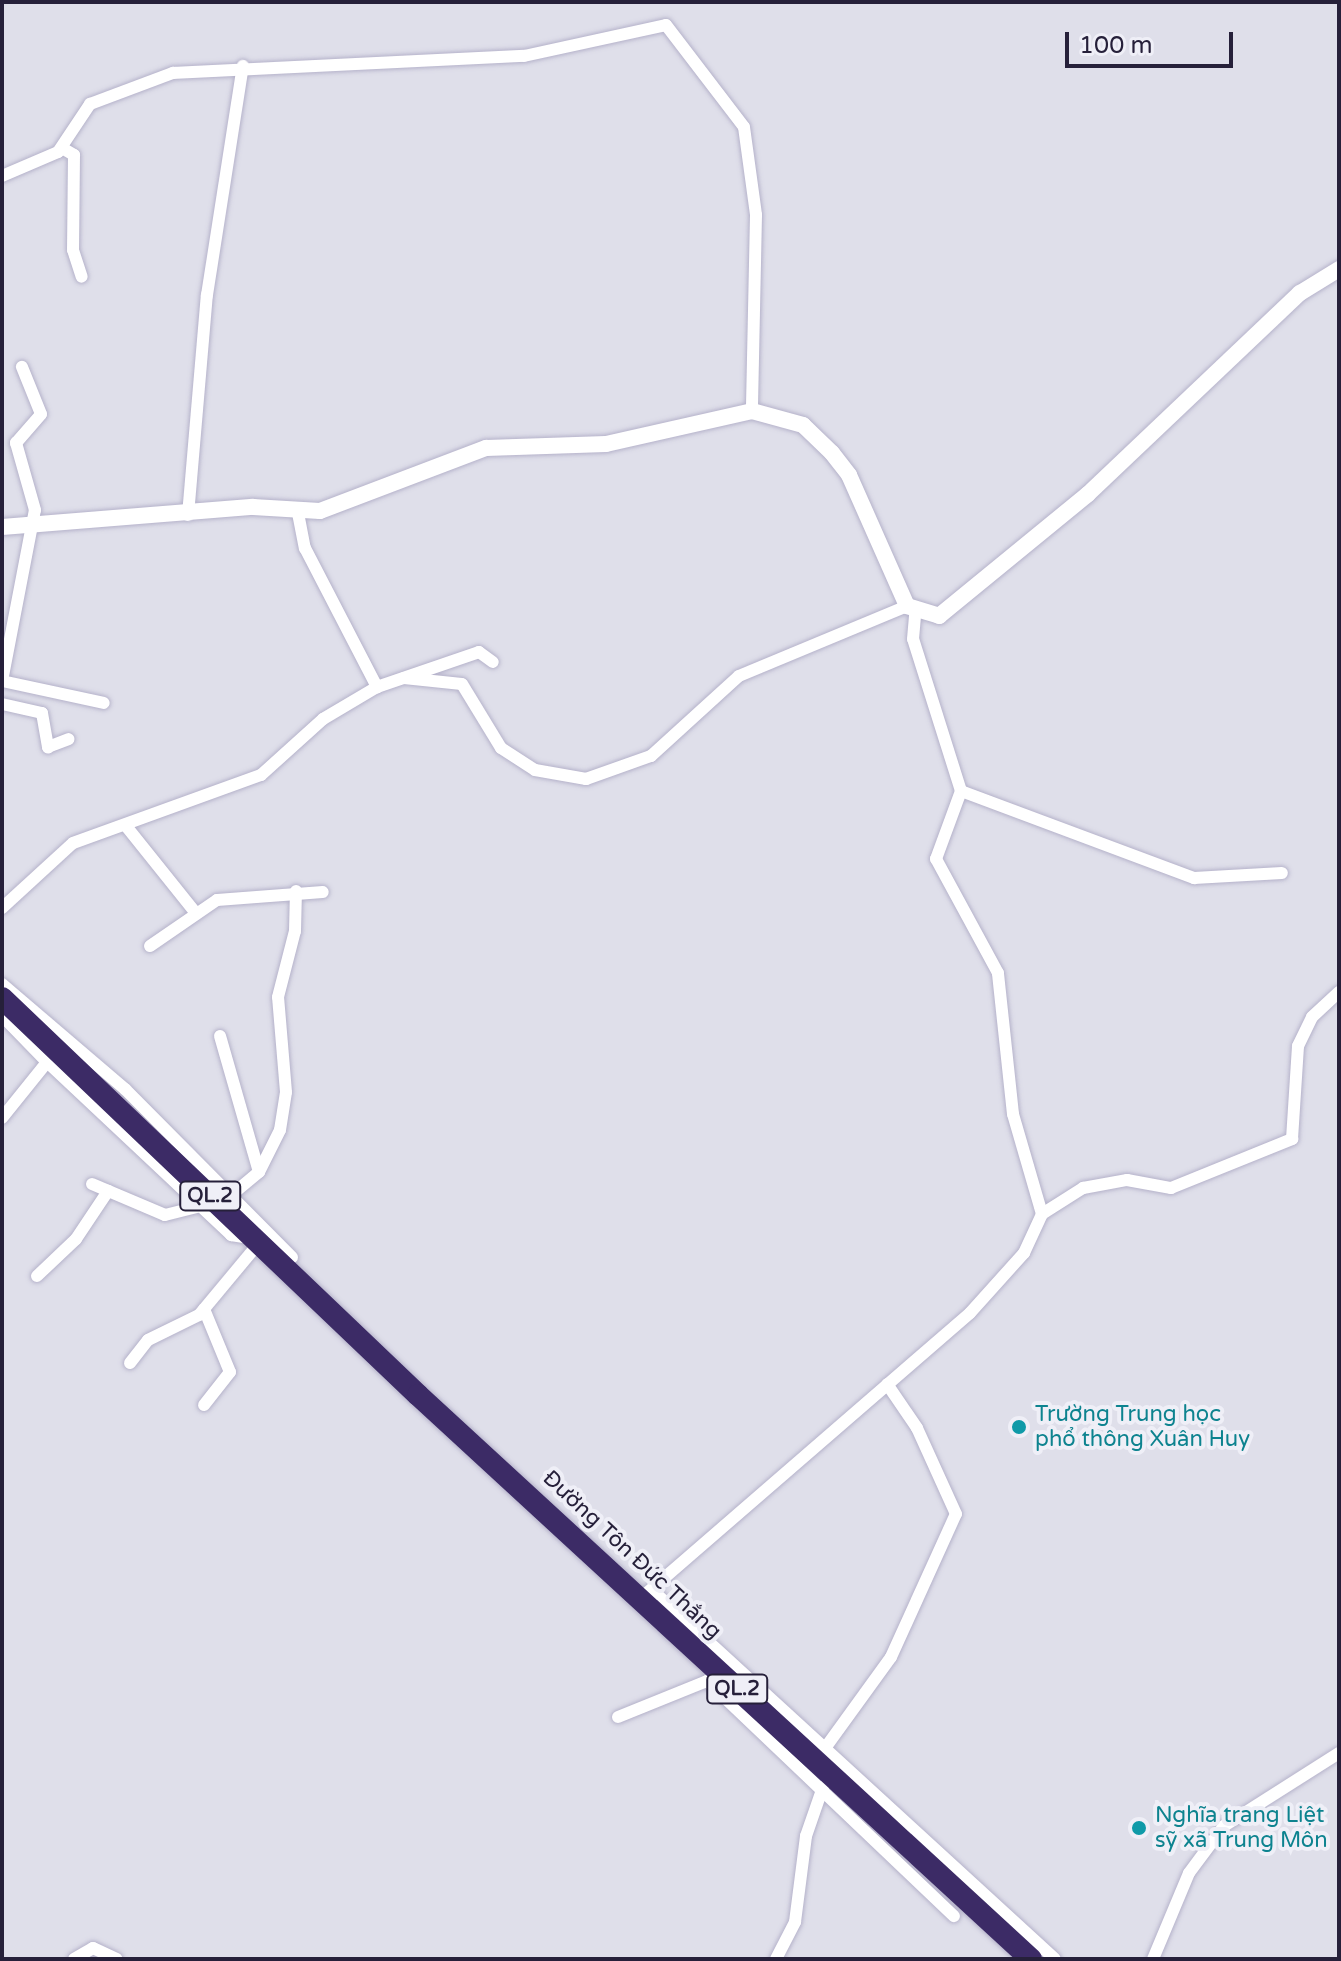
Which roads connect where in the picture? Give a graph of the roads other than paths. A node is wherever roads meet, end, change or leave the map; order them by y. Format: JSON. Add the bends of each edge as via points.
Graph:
{"nodes":[{"id":1,"x":243,"y":66,"type":"junction"},
{"id":2,"x":62,"y":148,"type":"junction"},
{"id":3,"x":2,"y":176,"type":"edge"},
{"id":4,"x":1339,"y":269,"type":"edge"},
{"id":5,"x":82,"y":277,"type":"dead end"},
{"id":6,"x":22,"y":367,"type":"dead end"},
{"id":7,"x":752,"y":411,"type":"junction"},
{"id":8,"x":298,"y":513,"type":"junction"},
{"id":9,"x":188,"y":515,"type":"junction"},
{"id":10,"x":2,"y":527,"type":"edge"},
{"id":11,"x":34,"y":527,"type":"junction"},
{"id":12,"x":911,"y":610,"type":"junction"},
{"id":13,"x":493,"y":662,"type":"dead end"},
{"id":14,"x":404,"y":678,"type":"junction"},
{"id":15,"x":2,"y":681,"type":"edge"},
{"id":16,"x":377,"y":687,"type":"junction"},
{"id":17,"x":104,"y":703,"type":"dead end"},
{"id":18,"x":2,"y":704,"type":"edge"},
{"id":19,"x":69,"y":739,"type":"dead end"},
{"id":20,"x":961,"y":791,"type":"junction"},
{"id":21,"x":126,"y":826,"type":"junction"},
{"id":22,"x":1282,"y":873,"type":"dead end"},
{"id":23,"x":296,"y":891,"type":"junction"},
{"id":24,"x":323,"y":892,"type":"dead end"},
{"id":25,"x":2,"y":908,"type":"edge"},
{"id":26,"x":194,"y":911,"type":"junction"},
{"id":27,"x":150,"y":946,"type":"dead end"},
{"id":28,"x":2,"y":984,"type":"edge"},
{"id":29,"x":1339,"y":992,"type":"edge"},
{"id":30,"x":10,"y":1001,"type":"edge"},
{"id":31,"x":220,"y":1036,"type":"dead end"},
{"id":32,"x":47,"y":1062,"type":"junction"},
{"id":33,"x":2,"y":1118,"type":"edge"},
{"id":34,"x":259,"y":1172,"type":"junction"},
{"id":35,"x":92,"y":1184,"type":"dead end"},
{"id":36,"x":108,"y":1191,"type":"junction"},
{"id":37,"x":216,"y":1203,"type":"junction"},
{"id":38,"x":1042,"y":1214,"type":"junction"},
{"id":39,"x":257,"y":1241,"type":"junction"},
{"id":40,"x":292,"y":1257,"type":"dead end"},
{"id":41,"x":37,"y":1276,"type":"dead end"},
{"id":42,"x":204,"y":1309,"type":"junction"},
{"id":43,"x":130,"y":1363,"type":"dead end"},
{"id":44,"x":887,"y":1384,"type":"junction"},
{"id":45,"x":204,"y":1405,"type":"dead end"},
{"id":46,"x":647,"y":1594,"type":"junction"},
{"id":47,"x":618,"y":1717,"type":"dead end"},
{"id":48,"x":1339,"y":1753,"type":"edge"},
{"id":49,"x":824,"y":1771,"type":"junction"},
{"id":50,"x":954,"y":1916,"type":"dead end"},
{"id":51,"x":74,"y":1959,"type":"edge"},
{"id":52,"x":117,"y":1959,"type":"edge"},
{"id":53,"x":776,"y":1959,"type":"edge"},
{"id":54,"x":1031,"y":1959,"type":"edge"},
{"id":55,"x":1055,"y":1959,"type":"edge"},
{"id":56,"x":1153,"y":1959,"type":"edge"}],
"edges":[{"from":1,"to":2,"type":"street","via":[[173,73],[106,96],[71,122]]},
{"from":1,"to":7,"type":"street","via":[[524,56],[666,25],[744,127],[756,215]]},
{"from":1,"to":9,"type":"street","via":[[207,295]]},
{"from":2,"to":3,"type":"street"},
{"from":2,"to":5,"type":"street","via":[[74,155],[73,250]]},
{"from":4,"to":12,"type":"street","via":[[1300,293],[1088,494],[997,562],[946,612]]},
{"from":6,"to":11,"type":"street","via":[[41,414],[16,443],[34,491]]},
{"from":7,"to":8,"type":"street","via":[[606,444],[486,448]]},
{"from":7,"to":12,"type":"street","via":[[803,425],[840,462]]},
{"from":8,"to":9,"type":"street","via":[[253,507]]},
{"from":8,"to":16,"type":"street","via":[[305,548]]},
{"from":9,"to":11,"type":"street"},
{"from":10,"to":11,"type":"street"},
{"from":11,"to":15,"type":"street"},
{"from":12,"to":14,"type":"street","via":[[739,676],[651,756],[586,779],[535,770],[510,755],[462,684]]},
{"from":12,"to":20,"type":"street","via":[[913,639]]},
{"from":13,"to":14,"type":"street","via":[[479,652]]},
{"from":14,"to":16,"type":"street"},
{"from":15,"to":17,"type":"street"},
{"from":16,"to":21,"type":"street","via":[[323,719],[261,775]]},
{"from":18,"to":19,"type":"street","via":[[42,713],[48,747]]},
{"from":20,"to":22,"type":"street","via":[[1194,878]]},
{"from":20,"to":38,"type":"street","via":[[936,859],[998,973],[1013,1114]]},
{"from":21,"to":25,"type":"street","via":[[73,843]]},
{"from":21,"to":26,"type":"street"},
{"from":23,"to":24,"type":"street"},
{"from":23,"to":26,"type":"street","via":[[230,896]]},
{"from":23,"to":34,"type":"street","via":[[295,931],[278,997],[285,1107]]},
{"from":26,"to":27,"type":"street"},
{"from":28,"to":30,"type":"street"},
{"from":29,"to":38,"type":"street","via":[[1312,1017],[1298,1046],[1292,1139],[1171,1188],[1127,1180],[1083,1188]]},
{"from":30,"to":32,"type":"street","via":[[4,1018]]},
{"from":30,"to":37,"type":"highway","number":"QL.2"},
{"from":30,"to":37,"type":"street","via":[[141,1112]]},
{"from":31,"to":34,"type":"street"},
{"from":32,"to":33,"type":"street"},
{"from":32,"to":37,"type":"street"},
{"from":34,"to":37,"type":"street"},
{"from":35,"to":36,"type":"street"},
{"from":36,"to":37,"type":"street","via":[[165,1215]]},
{"from":36,"to":41,"type":"street","via":[[76,1239]]},
{"from":37,"to":39,"type":"highway","number":"QL.2"},
{"from":37,"to":40,"type":"street"},
{"from":38,"to":44,"type":"street","via":[[1029,1245],[996,1286]]},
{"from":39,"to":42,"type":"street"},
{"from":39,"to":46,"type":"highway","name":"Đường Tôn Đức Thắng","number":"QL.2","via":[[443,1418]]},
{"from":42,"to":43,"type":"street","via":[[148,1340]]},
{"from":42,"to":45,"type":"street","via":[[230,1372]]},
{"from":44,"to":46,"type":"street"},
{"from":44,"to":49,"type":"street","via":[[917,1428],[956,1514],[891,1657]]},
{"from":46,"to":49,"type":"highway","name":"Đường Tôn Đức Thắng","number":"QL.2"},
{"from":47,"to":49,"type":"street","via":[[677,1698],[703,1679]]},
{"from":48,"to":56,"type":"street","via":[[1224,1826],[1189,1873]]},
{"from":49,"to":50,"type":"street"},
{"from":49,"to":53,"type":"street","via":[[806,1836],[795,1922]]},
{"from":49,"to":54,"type":"highway","name":"Đường Tôn Đức Thắng","number":"QL.2"},
{"from":49,"to":55,"type":"street"},
{"from":51,"to":52,"type":"street","via":[[90,1948]]}]}
